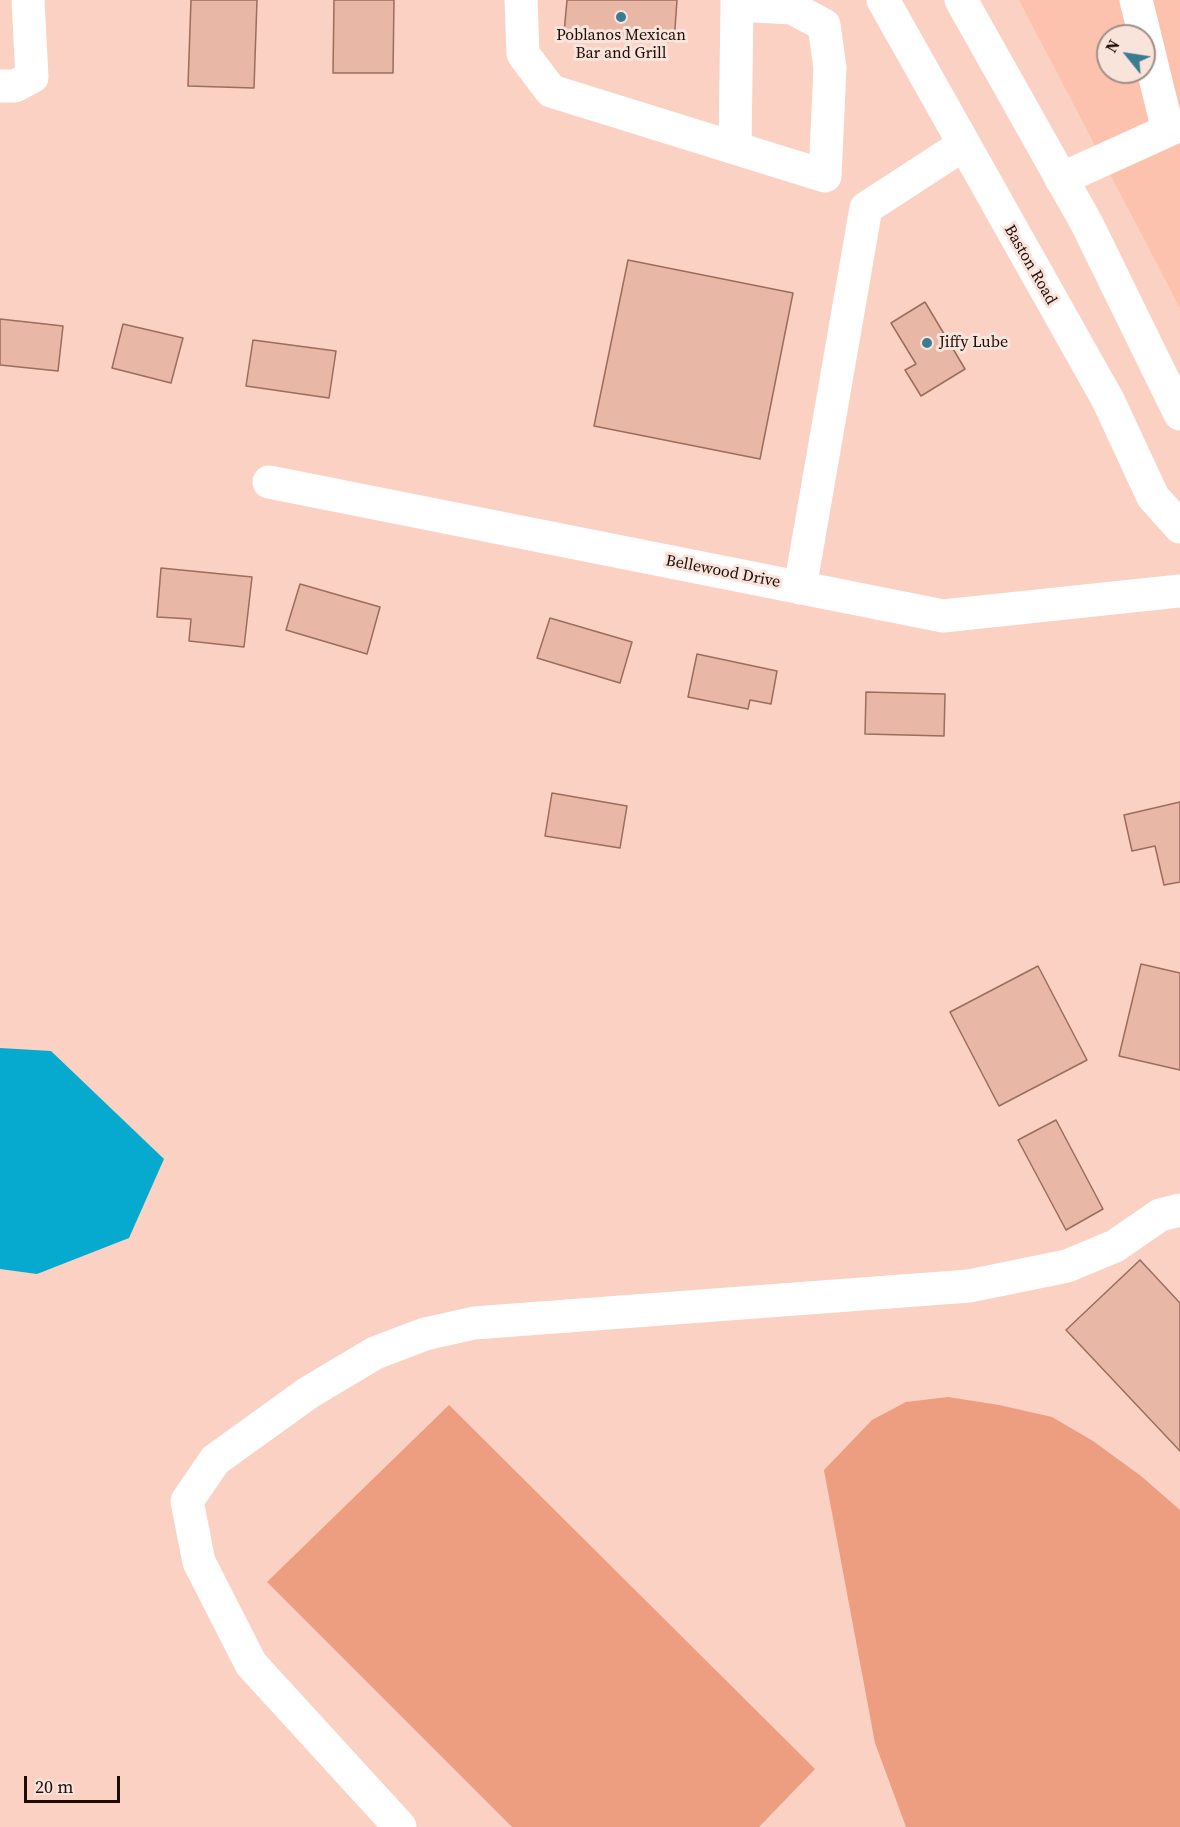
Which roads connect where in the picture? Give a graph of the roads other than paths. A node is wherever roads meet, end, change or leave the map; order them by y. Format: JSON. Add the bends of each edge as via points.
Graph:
{"nodes":[{"id":1,"x":28,"y":0,"type":"edge"},
{"id":2,"x":521,"y":0,"type":"edge"},
{"id":3,"x":883,"y":0,"type":"edge"},
{"id":4,"x":961,"y":0,"type":"edge"},
{"id":5,"x":1136,"y":0,"type":"edge"},
{"id":6,"x":737,"y":2,"type":"edge"},
{"id":7,"x":0,"y":86,"type":"edge"},
{"id":8,"x":1174,"y":127,"type":"edge"},
{"id":9,"x":963,"y":145,"type":"junction"},
{"id":10,"x":735,"y":147,"type":"junction"},
{"id":11,"x":825,"y":176,"type":"junction"},
{"id":12,"x":1061,"y":179,"type":"junction"},
{"id":13,"x":866,"y":208,"type":"junction"},
{"id":14,"x":1180,"y":414,"type":"edge"},
{"id":15,"x":269,"y":482,"type":"dead end"},
{"id":16,"x":1180,"y":527,"type":"edge"},
{"id":17,"x":800,"y":588,"type":"junction"},
{"id":18,"x":1180,"y":591,"type":"edge"},
{"id":19,"x":1180,"y":1210,"type":"edge"},
{"id":20,"x":400,"y":1827,"type":"edge"}],
"edges":[{"from":1,"to":7,"type":"main road","via":[[32,77],[15,86]]},
{"from":2,"to":10,"type":"main road","via":[[523,54],[551,92]]},
{"from":3,"to":9,"type":"main road","name":"Baston Road"},
{"from":4,"to":12,"type":"main road"},
{"from":5,"to":8,"type":"main road"},
{"from":6,"to":10,"type":"main road"},
{"from":6,"to":11,"type":"main road","via":[[792,8],[824,25],[830,68]]},
{"from":8,"to":12,"type":"main road"},
{"from":9,"to":13,"type":"main road"},
{"from":9,"to":16,"type":"main road","name":"Baston Road","via":[[1108,400],[1153,496]]},
{"from":10,"to":11,"type":"main road"},
{"from":11,"to":13,"type":"main road"},
{"from":12,"to":14,"type":"main road"},
{"from":13,"to":17,"type":"main road"},
{"from":15,"to":17,"type":"main road","name":"Bellewood Drive"},
{"from":17,"to":18,"type":"main road","name":"Bellewood Drive","via":[[943,616]]},
{"from":19,"to":20,"type":"main road","via":[[1160,1215],[1115,1246],[1067,1266],[969,1286],[474,1323],[425,1334],[365,1359],[308,1393],[215,1460],[187,1501],[204,1572],[251,1664]]}]}
